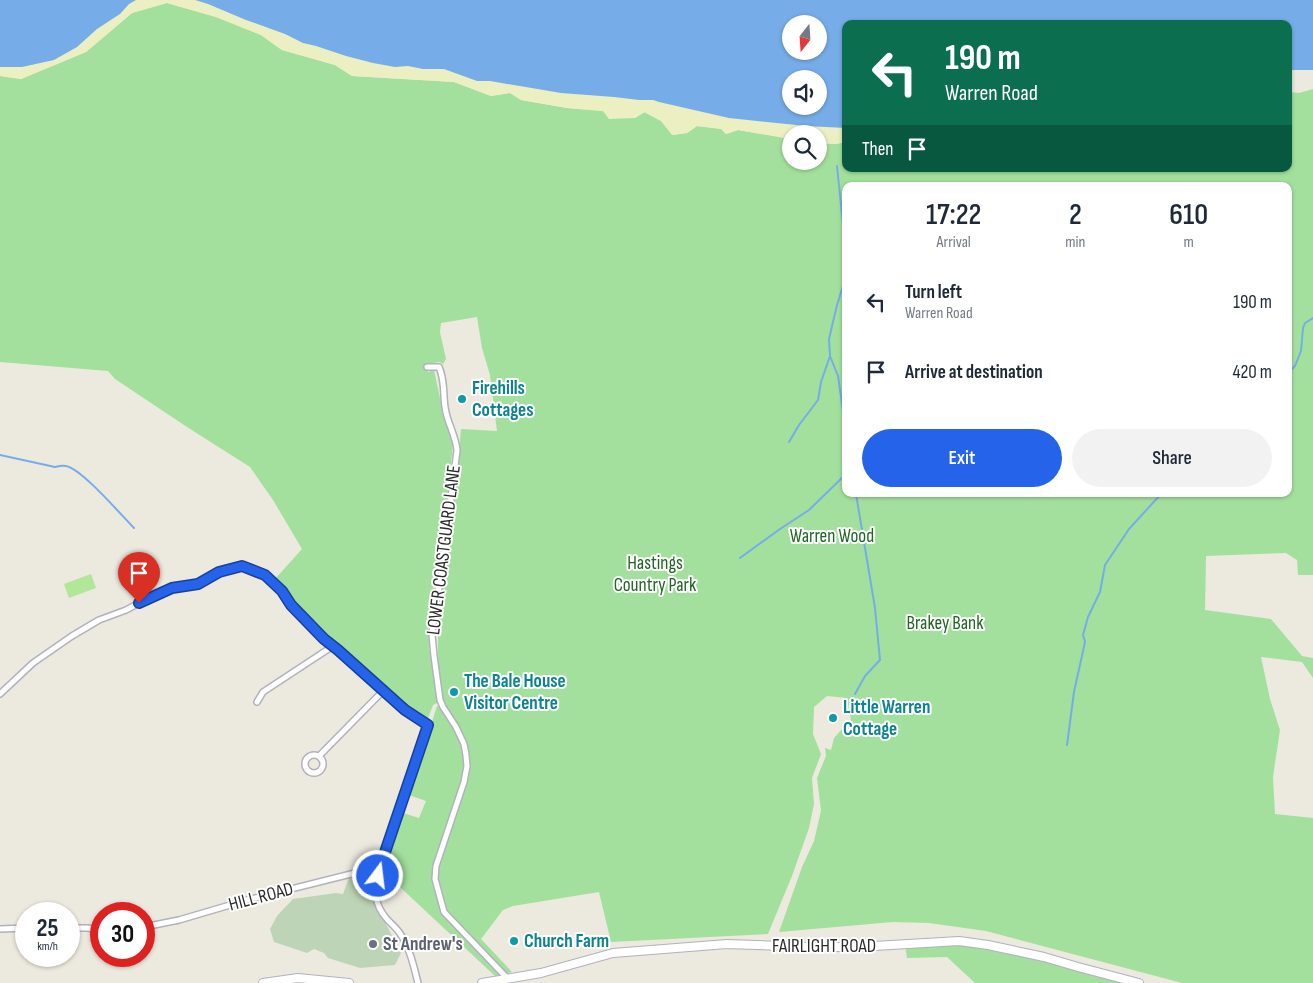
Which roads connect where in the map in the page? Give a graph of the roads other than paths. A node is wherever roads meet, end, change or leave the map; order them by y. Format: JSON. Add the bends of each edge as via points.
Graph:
{"nodes":[{"id":1,"x":427,"y":367,"type":"dead end"},
{"id":2,"x":333,"y":646,"type":"junction"},
{"id":3,"x":383,"y":691,"type":"junction"},
{"id":4,"x":0,"y":694,"type":"edge"},
{"id":5,"x":256,"y":702,"type":"dead end"},
{"id":6,"x":320,"y":755,"type":"dead end"},
{"id":7,"x":379,"y":870,"type":"junction"},
{"id":8,"x":155,"y":925,"type":"edge"},
{"id":9,"x":0,"y":928,"type":"edge"},
{"id":10,"x":15,"y":928,"type":"edge"},
{"id":11,"x":508,"y":979,"type":"junction"},
{"id":12,"x":263,"y":983,"type":"edge"},
{"id":13,"x":348,"y":983,"type":"edge"},
{"id":14,"x":418,"y":983,"type":"edge"},
{"id":15,"x":482,"y":983,"type":"edge"},
{"id":16,"x":1139,"y":983,"type":"edge"}],
"edges":[{"from":1,"to":11,"type":"street","name":"LOWER COASTGUARD LANE","via":[[438,367],[441,373],[445,408],[454,432],[456,450],[444,564],[434,615],[434,656],[440,700],[464,744],[467,766],[436,866],[435,879],[444,912]]},
{"from":2,"to":3,"type":"street"},
{"from":2,"to":4,"type":"street","via":[[305,621],[265,575],[242,566],[219,572],[198,584],[172,588],[99,620],[33,662]]},
{"from":2,"to":5,"type":"street","via":[[263,692]]},
{"from":3,"to":6,"type":"street"},
{"from":3,"to":7,"type":"street","via":[[428,725]]},
{"from":7,"to":8,"type":"street","name":"HILL ROAD","via":[[359,872]]},
{"from":7,"to":14,"type":"street","via":[[377,905],[402,936]]},
{"from":9,"to":10,"type":"street"},
{"from":11,"to":15,"type":"street","name":"FAIRLIGHT ROAD"},
{"from":11,"to":16,"type":"street","name":"FAIRLIGHT ROAD","via":[[613,953],[727,944],[848,947],[958,941],[1044,956]]},
{"from":12,"to":13,"type":"street","via":[[298,978]]}]}
